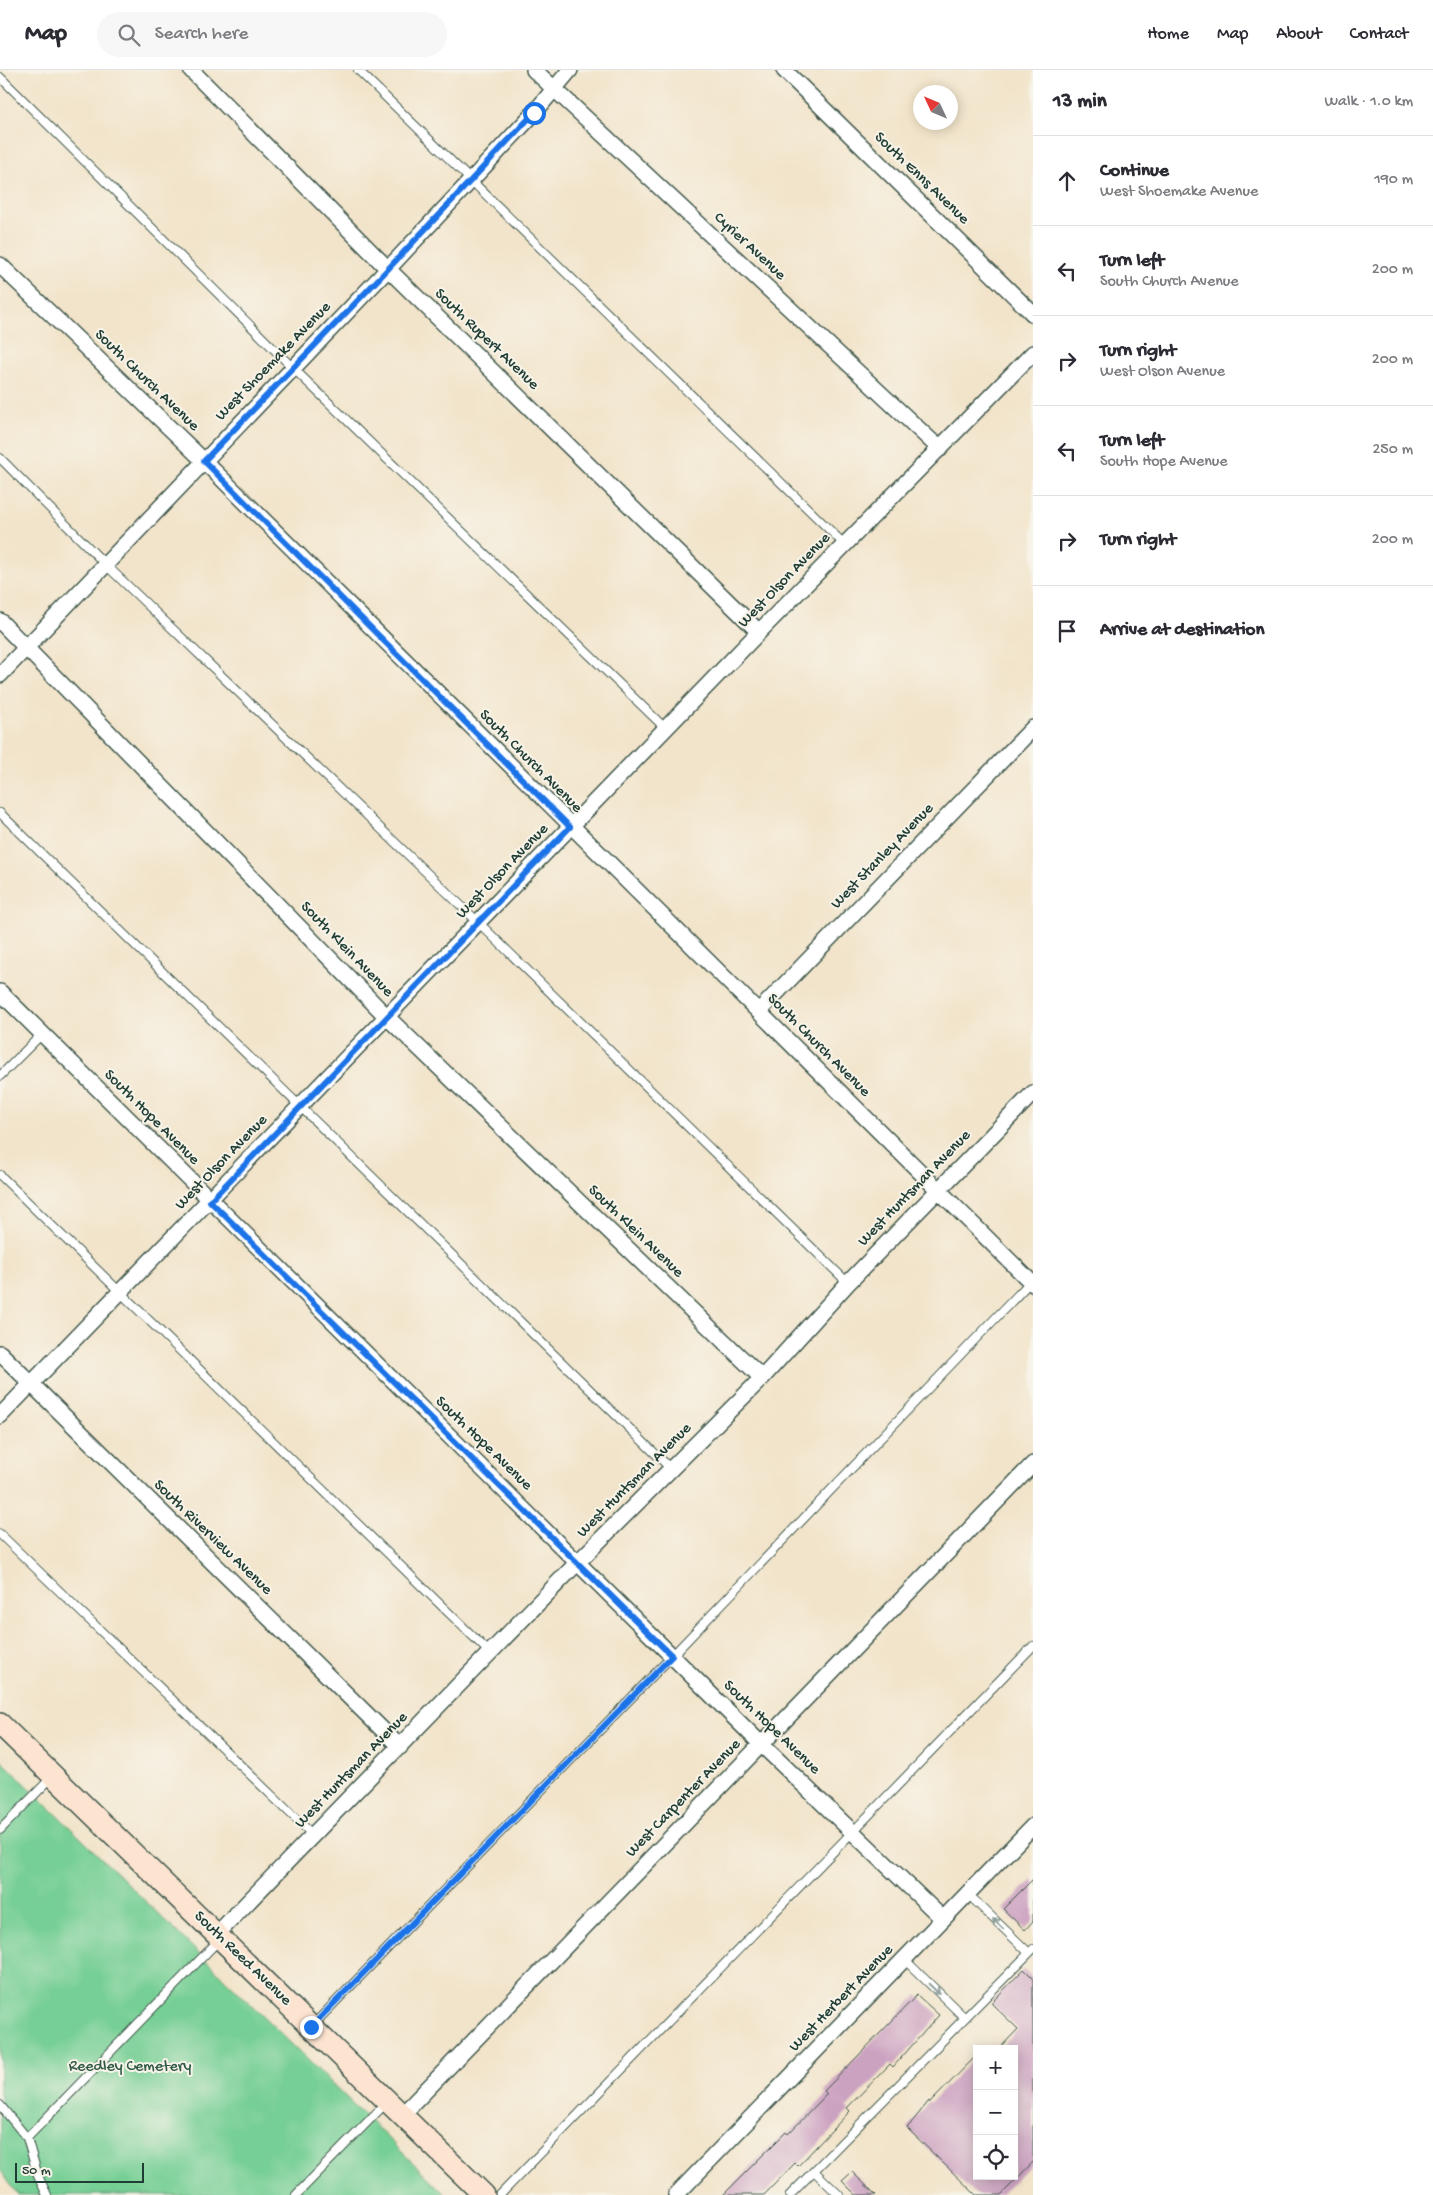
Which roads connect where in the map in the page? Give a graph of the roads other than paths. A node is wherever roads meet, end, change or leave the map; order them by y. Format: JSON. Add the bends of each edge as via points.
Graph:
{"nodes":[{"id":1,"x":191,"y":70,"type":"edge"},
{"id":2,"x":358,"y":70,"type":"edge"},
{"id":3,"x":534,"y":70,"type":"edge"},
{"id":4,"x":570,"y":70,"type":"edge"},
{"id":5,"x":784,"y":70,"type":"edge"},
{"id":6,"x":0,"y":77,"type":"edge"},
{"id":7,"x":552,"y":88,"type":"junction"},
{"id":8,"x":471,"y":180,"type":"junction"},
{"id":9,"x":0,"y":266,"type":"edge"},
{"id":10,"x":388,"y":269,"type":"junction"},
{"id":11,"x":1033,"y":314,"type":"edge"},
{"id":12,"x":1033,"y":353,"type":"edge"},
{"id":13,"x":292,"y":368,"type":"junction"},
{"id":14,"x":940,"y":449,"type":"junction"},
{"id":15,"x":0,"y":458,"type":"edge"},
{"id":16,"x":204,"y":461,"type":"junction"},
{"id":17,"x":845,"y":545,"type":"junction"},
{"id":18,"x":106,"y":565,"type":"junction"},
{"id":19,"x":0,"y":620,"type":"edge"},
{"id":20,"x":759,"y":632,"type":"junction"},
{"id":21,"x":29,"y":648,"type":"junction"},
{"id":22,"x":0,"y":675,"type":"edge"},
{"id":23,"x":666,"y":728,"type":"junction"},
{"id":24,"x":1033,"y":728,"type":"edge"},
{"id":25,"x":0,"y":813,"type":"edge"},
{"id":26,"x":570,"y":827,"type":"junction"},
{"id":27,"x":479,"y":923,"type":"junction"},
{"id":28,"x":0,"y":992,"type":"edge"},
{"id":29,"x":759,"y":1011,"type":"junction"},
{"id":30,"x":387,"y":1017,"type":"junction"},
{"id":31,"x":42,"y":1034,"type":"junction"},
{"id":32,"x":0,"y":1076,"type":"edge"},
{"id":33,"x":1033,"y":1093,"type":"edge"},
{"id":34,"x":301,"y":1107,"type":"junction"},
{"id":35,"x":0,"y":1175,"type":"edge"},
{"id":36,"x":939,"y":1190,"type":"junction"},
{"id":37,"x":210,"y":1201,"type":"junction"},
{"id":38,"x":1032,"y":1282,"type":"edge"},
{"id":39,"x":848,"y":1283,"type":"junction"},
{"id":40,"x":120,"y":1293,"type":"junction"},
{"id":41,"x":0,"y":1353,"type":"edge"},
{"id":42,"x":762,"y":1378,"type":"junction"},
{"id":43,"x":31,"y":1384,"type":"junction"},
{"id":44,"x":0,"y":1416,"type":"edge"},
{"id":45,"x":1033,"y":1464,"type":"edge"},
{"id":46,"x":672,"y":1469,"type":"junction"},
{"id":47,"x":0,"y":1534,"type":"edge"},
{"id":48,"x":578,"y":1562,"type":"junction"},
{"id":49,"x":1033,"y":1646,"type":"edge"},
{"id":50,"x":490,"y":1653,"type":"junction"},
{"id":51,"x":672,"y":1656,"type":"junction"},
{"id":52,"x":0,"y":1724,"type":"edge"},
{"id":53,"x":761,"y":1744,"type":"junction"},
{"id":54,"x":400,"y":1747,"type":"junction"},
{"id":55,"x":54,"y":1776,"type":"junction"},
{"id":56,"x":1033,"y":1826,"type":"edge"},
{"id":57,"x":0,"y":1830,"type":"edge"},
{"id":58,"x":853,"y":1832,"type":"junction"},
{"id":59,"x":314,"y":1836,"type":"junction"},
{"id":60,"x":968,"y":1894,"type":"junction"},
{"id":61,"x":943,"y":1919,"type":"junction"},
{"id":62,"x":219,"y":1936,"type":"junction"},
{"id":63,"x":1031,"y":1951,"type":"edge"},
{"id":64,"x":904,"y":1959,"type":"junction"},
{"id":65,"x":965,"y":2018,"type":"junction"},
{"id":66,"x":311,"y":2027,"type":"junction"},
{"id":67,"x":0,"y":2105,"type":"edge"},
{"id":68,"x":395,"y":2108,"type":"junction"},
{"id":69,"x":28,"y":2138,"type":"junction"},
{"id":70,"x":814,"y":2171,"type":"junction"},
{"id":71,"x":47,"y":2195,"type":"edge"},
{"id":72,"x":296,"y":2195,"type":"edge"},
{"id":73,"x":484,"y":2195,"type":"edge"},
{"id":74,"x":500,"y":2195,"type":"edge"},
{"id":75,"x":676,"y":2195,"type":"edge"},
{"id":76,"x":790,"y":2195,"type":"edge"},
{"id":77,"x":838,"y":2195,"type":"edge"}],
"edges":[{"from":1,"to":10,"type":"street","name":"South Rupert Avenue"},
{"from":2,"to":8,"type":"lane"},
{"from":3,"to":7,"type":"street","name":"Cyrier Avenue"},
{"from":4,"to":7,"type":"street","name":"West Shoemake Avenue"},
{"from":5,"to":11,"type":"street","name":"South Enns Avenue"},
{"from":6,"to":13,"type":"lane"},
{"from":7,"to":8,"type":"street","name":"West Shoemake Avenue","via":[[534,113]]},
{"from":7,"to":14,"type":"street","name":"Cyrier Avenue"},
{"from":8,"to":10,"type":"street","name":"West Shoemake Avenue"},
{"from":8,"to":17,"type":"lane"},
{"from":9,"to":16,"type":"street","name":"South Church Avenue"},
{"from":10,"to":13,"type":"street","name":"West Shoemake Avenue"},
{"from":10,"to":20,"type":"street","name":"South Rupert Avenue"},
{"from":12,"to":14,"type":"street","name":"West Olson Avenue"},
{"from":13,"to":16,"type":"street","name":"West Shoemake Avenue"},
{"from":13,"to":23,"type":"lane"},
{"from":14,"to":17,"type":"street","name":"West Olson Avenue"},
{"from":15,"to":18,"type":"lane"},
{"from":16,"to":18,"type":"street","name":"West Shoemake Avenue"},
{"from":16,"to":26,"type":"street","name":"South Church Avenue"},
{"from":17,"to":20,"type":"street","name":"West Olson Avenue"},
{"from":18,"to":21,"type":"street","name":"West Shoemake Avenue"},
{"from":18,"to":27,"type":"lane"},
{"from":19,"to":21,"type":"street","name":"South Klein Avenue"},
{"from":20,"to":23,"type":"street","name":"West Olson Avenue"},
{"from":21,"to":22,"type":"street","name":"West Shoemake Avenue"},
{"from":21,"to":30,"type":"street","name":"South Klein Avenue"},
{"from":23,"to":26,"type":"street","name":"West Olson Avenue"},
{"from":24,"to":29,"type":"street","name":"West Stanley Avenue"},
{"from":25,"to":34,"type":"lane"},
{"from":26,"to":27,"type":"street","name":"West Olson Avenue"},
{"from":26,"to":29,"type":"street","name":"South Church Avenue"},
{"from":27,"to":30,"type":"street","name":"West Olson Avenue"},
{"from":27,"to":39,"type":"lane"},
{"from":28,"to":31,"type":"street","name":"South Hope Avenue"},
{"from":29,"to":36,"type":"street","name":"South Church Avenue"},
{"from":30,"to":34,"type":"street","name":"West Olson Avenue"},
{"from":30,"to":42,"type":"street","name":"South Klein Avenue"},
{"from":31,"to":32,"type":"lane"},
{"from":31,"to":37,"type":"street","name":"South Hope Avenue"},
{"from":33,"to":36,"type":"street","name":"West Huntsman Avenue"},
{"from":34,"to":37,"type":"street","name":"West Olson Avenue"},
{"from":34,"to":46,"type":"lane"},
{"from":35,"to":40,"type":"lane"},
{"from":36,"to":38,"type":"street","name":"South Church Avenue"},
{"from":36,"to":39,"type":"street","name":"West Huntsman Avenue"},
{"from":37,"to":40,"type":"street","name":"West Olson Avenue"},
{"from":37,"to":48,"type":"street","name":"South Hope Avenue"},
{"from":38,"to":51,"type":"lane"},
{"from":39,"to":42,"type":"street","name":"West Huntsman Avenue"},
{"from":40,"to":43,"type":"street","name":"West Olson Avenue"},
{"from":40,"to":50,"type":"lane"},
{"from":41,"to":43,"type":"street","name":"South Riverview Avenue"},
{"from":42,"to":46,"type":"street","name":"West Huntsman Avenue"},
{"from":43,"to":44,"type":"street","name":"West Olson Avenue"},
{"from":43,"to":54,"type":"street","name":"South Riverview Avenue"},
{"from":45,"to":53,"type":"street","name":"West Carpenter Avenue"},
{"from":46,"to":48,"type":"street","name":"West Huntsman Avenue"},
{"from":47,"to":59,"type":"lane"},
{"from":48,"to":50,"type":"street","name":"West Huntsman Avenue"},
{"from":48,"to":51,"type":"street","name":"South Hope Avenue"},
{"from":49,"to":58,"type":"lane"},
{"from":50,"to":54,"type":"street","name":"West Huntsman Avenue"},
{"from":51,"to":53,"type":"street","name":"South Hope Avenue"},
{"from":51,"to":66,"type":"lane"},
{"from":52,"to":55,"type":"street","name":"South Reed Avenue"},
{"from":53,"to":58,"type":"street","name":"South Hope Avenue"},
{"from":53,"to":68,"type":"street","name":"West Carpenter Avenue"},
{"from":54,"to":59,"type":"street","name":"West Huntsman Avenue"},
{"from":55,"to":57,"type":"lane"},
{"from":55,"to":62,"type":"street","name":"South Reed Avenue"},
{"from":56,"to":60,"type":"street","name":"West Herbert Avenue"},
{"from":58,"to":61,"type":"street","name":"South Hope Avenue"},
{"from":58,"to":74,"type":"lane"},
{"from":59,"to":62,"type":"street","name":"West Huntsman Avenue"},
{"from":60,"to":61,"type":"street","name":"West Herbert Avenue"},
{"from":63,"to":60,"type":"lane","one_way":true},
{"from":61,"to":64,"type":"street","name":"West Herbert Avenue"},
{"from":62,"to":66,"type":"street","name":"South Reed Avenue"},
{"from":62,"to":69,"type":"lane"},
{"from":63,"to":65,"type":"lane"},
{"from":64,"to":65,"type":"lane","one_way":true},
{"from":64,"to":75,"type":"street","name":"West Herbert Avenue"},
{"from":65,"to":70,"type":"lane"},
{"from":66,"to":68,"type":"street","name":"South Reed Avenue"},
{"from":67,"to":69,"type":"lane"},
{"from":68,"to":72,"type":"lane"},
{"from":68,"to":73,"type":"street","name":"South Reed Avenue"},
{"from":69,"to":71,"type":"lane","via":[[38,2176]]},
{"from":70,"to":76,"type":"lane"},
{"from":70,"to":77,"type":"lane"}]}
